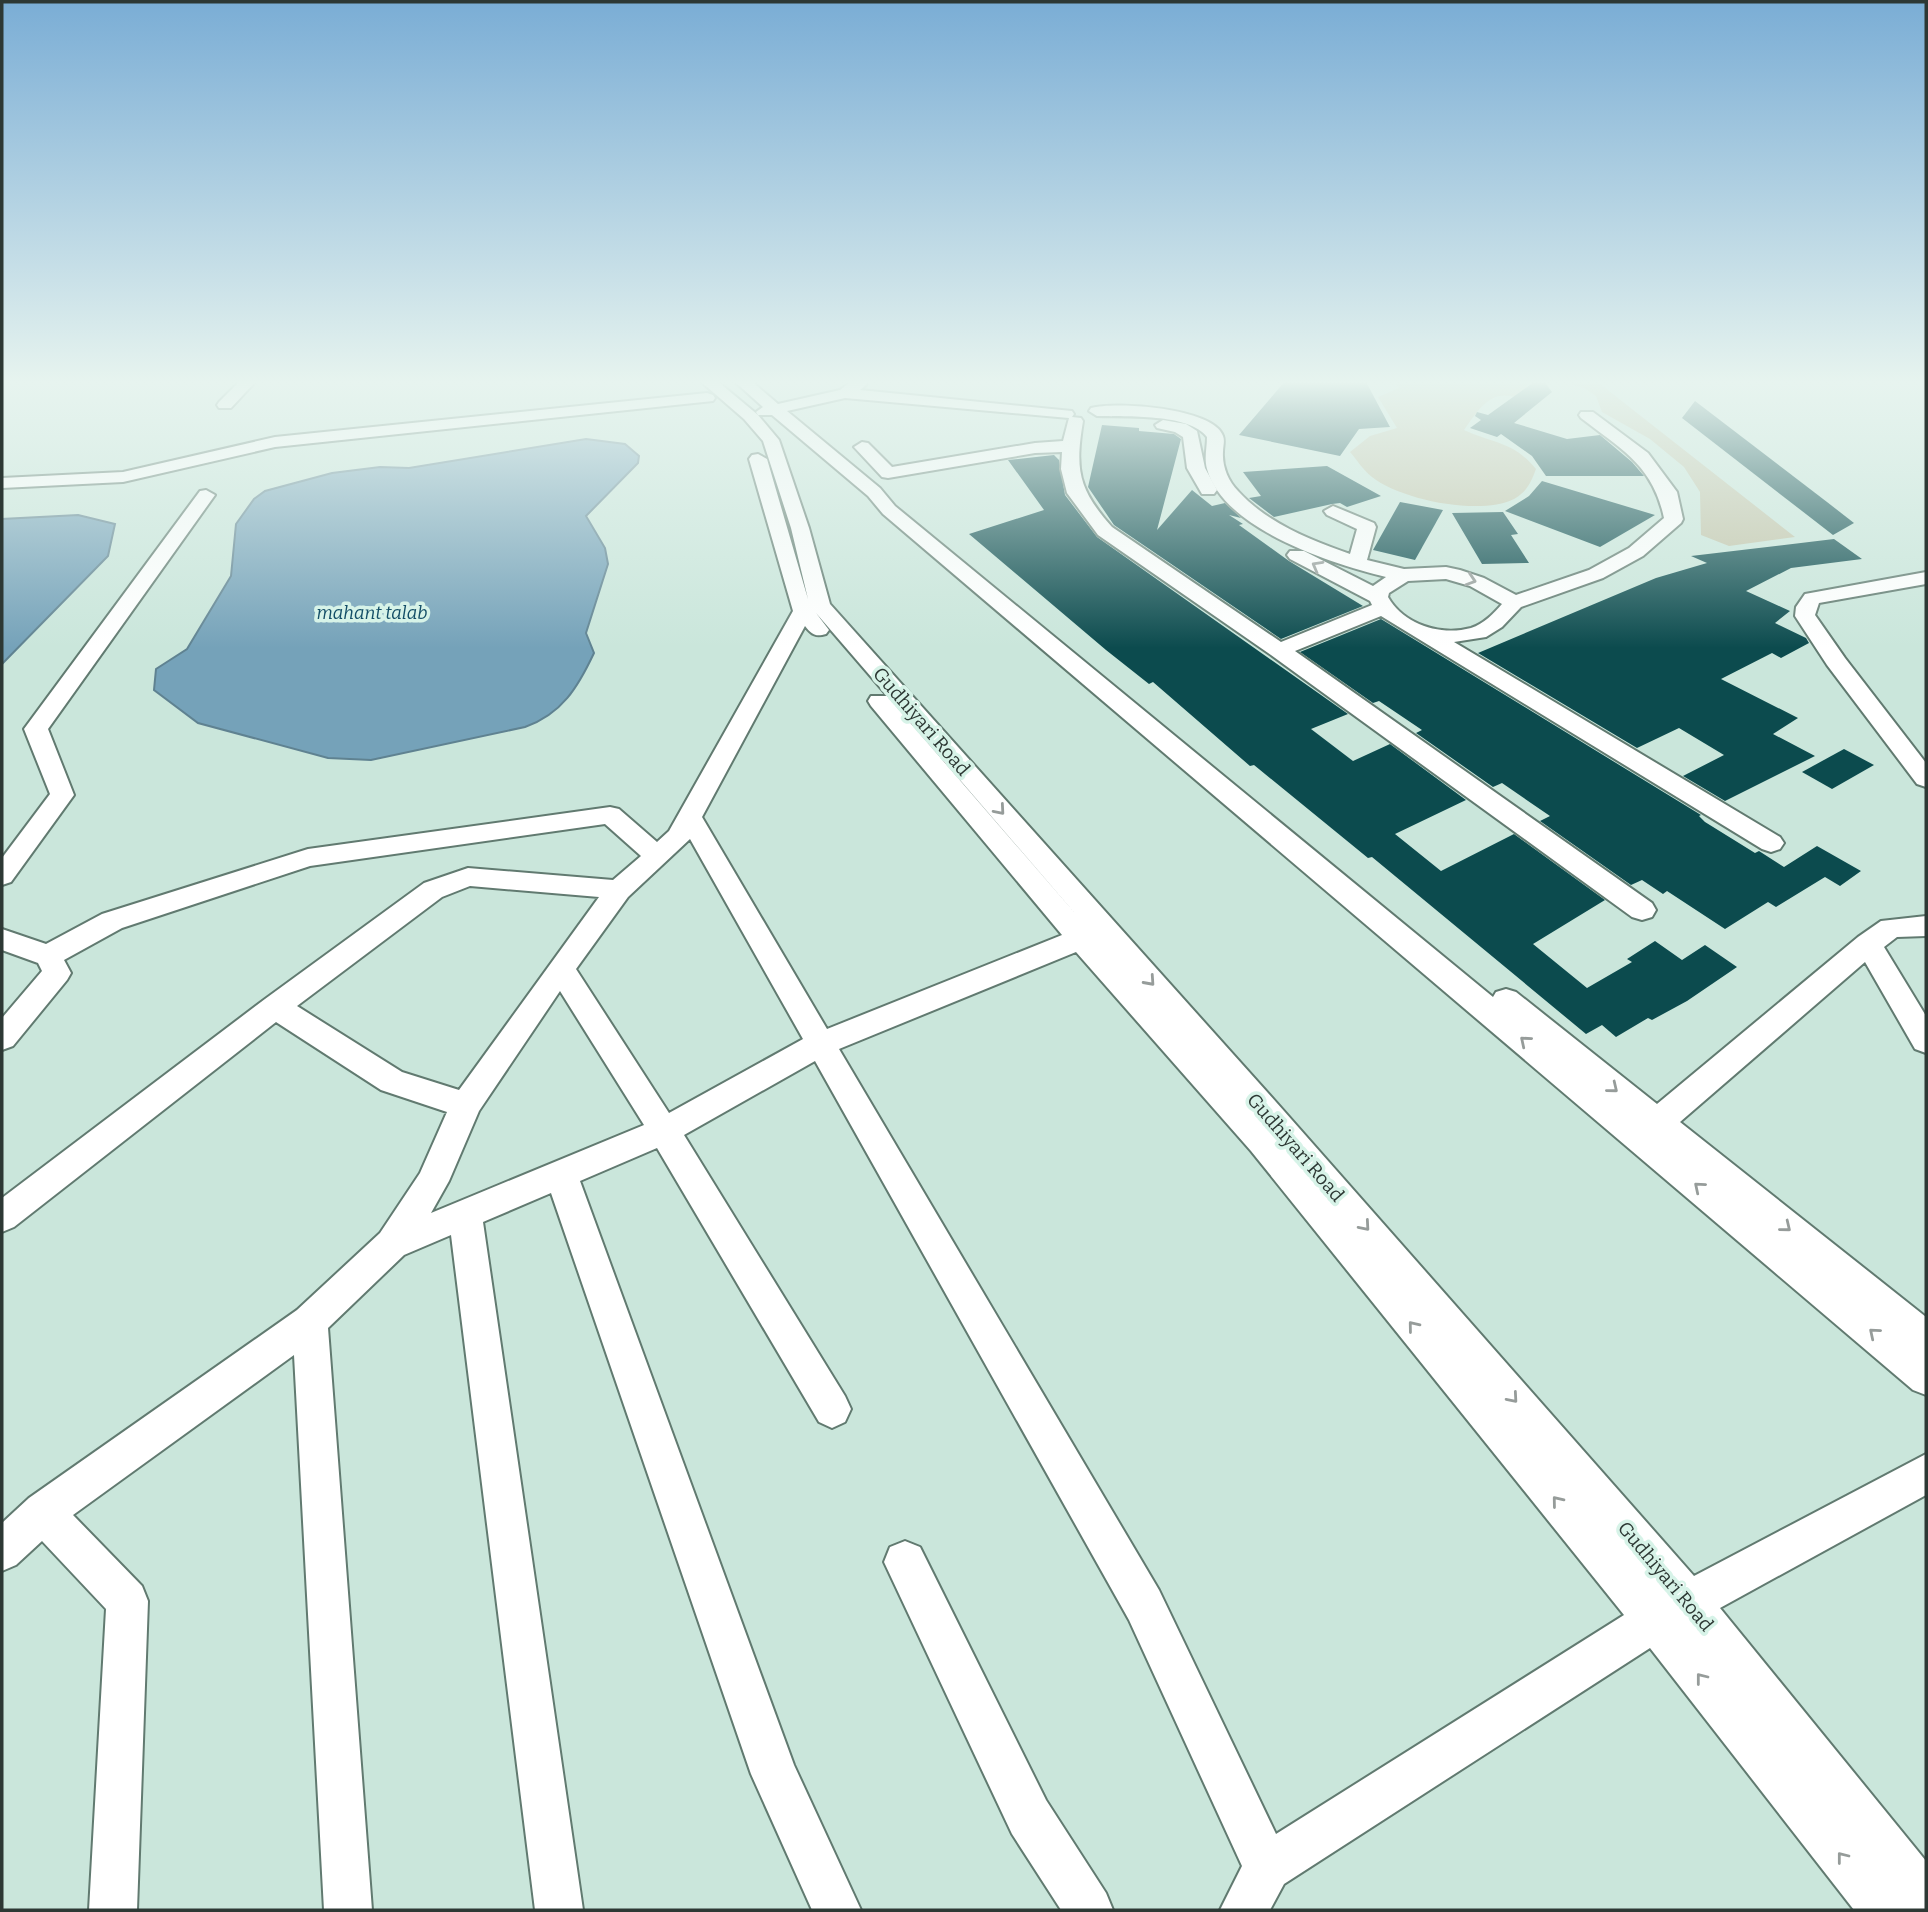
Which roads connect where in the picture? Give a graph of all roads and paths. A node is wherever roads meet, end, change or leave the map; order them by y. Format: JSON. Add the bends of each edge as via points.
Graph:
{"nodes":[{"id":1,"x":157,"y":469,"type":"edge"},
{"id":2,"x":764,"y":469,"type":"edge"},
{"id":3,"x":781,"y":469,"type":"edge"},
{"id":4,"x":842,"y":469,"type":"edge"},
{"id":5,"x":885,"y":469,"type":"edge"},
{"id":6,"x":906,"y":469,"type":"edge"},
{"id":7,"x":1069,"y":469,"type":"edge"},
{"id":8,"x":1197,"y":469,"type":"edge"},
{"id":9,"x":1651,"y":469,"type":"edge"},
{"id":10,"x":2,"y":483,"type":"edge"},
{"id":11,"x":874,"y":492,"type":"junction"},
{"id":12,"x":206,"y":495,"type":"dead end"},
{"id":13,"x":1333,"y":511,"type":"dead end"},
{"id":14,"x":1245,"y":516,"type":"junction"},
{"id":15,"x":1357,"y":562,"type":"junction"},
{"id":16,"x":1404,"y":575,"type":"junction"},
{"id":17,"x":1926,"y":578,"type":"edge"},
{"id":18,"x":1380,"y":602,"type":"junction"},
{"id":19,"x":1514,"y":603,"type":"junction"},
{"id":20,"x":812,"y":608,"type":"junction"},
{"id":21,"x":1431,"y":638,"type":"junction"},
{"id":22,"x":1279,"y":650,"type":"junction"},
{"id":23,"x":1926,"y":779,"type":"edge"},
{"id":24,"x":690,"y":817,"type":"junction"},
{"id":25,"x":1771,"y":843,"type":"dead end"},
{"id":26,"x":657,"y":856,"type":"junction"},
{"id":27,"x":2,"y":876,"type":"edge"},
{"id":28,"x":619,"y":890,"type":"junction"},
{"id":29,"x":1642,"y":910,"type":"dead end"},
{"id":30,"x":1926,"y":926,"type":"edge"},
{"id":31,"x":1093,"y":934,"type":"junction"},
{"id":32,"x":2,"y":939,"type":"edge"},
{"id":33,"x":1868,"y":944,"type":"junction"},
{"id":34,"x":48,"y":956,"type":"junction"},
{"id":35,"x":561,"y":968,"type":"junction"},
{"id":36,"x":275,"y":1007,"type":"junction"},
{"id":37,"x":2,"y":1038,"type":"edge"},
{"id":38,"x":1926,"y":1041,"type":"edge"},
{"id":39,"x":820,"y":1044,"type":"junction"},
{"id":40,"x":466,"y":1105,"type":"junction"},
{"id":41,"x":1656,"y":1123,"type":"junction"},
{"id":42,"x":664,"y":1130,"type":"junction"},
{"id":43,"x":561,"y":1174,"type":"junction"},
{"id":44,"x":465,"y":1214,"type":"junction"},
{"id":45,"x":2,"y":1217,"type":"edge"},
{"id":46,"x":392,"y":1244,"type":"junction"},
{"id":47,"x":310,"y":1322,"type":"junction"},
{"id":48,"x":1926,"y":1339,"type":"edge"},
{"id":49,"x":1926,"y":1377,"type":"edge"},
{"id":50,"x":832,"y":1409,"type":"dead end"},
{"id":51,"x":1926,"y":1474,"type":"edge"},
{"id":52,"x":43,"y":1512,"type":"junction"},
{"id":53,"x":2,"y":1550,"type":"edge"},
{"id":54,"x":905,"y":1562,"type":"dead end"},
{"id":55,"x":1672,"y":1610,"type":"junction"},
{"id":56,"x":1267,"y":1867,"type":"junction"},
{"id":57,"x":1926,"y":1899,"type":"edge"},
{"id":58,"x":113,"y":1910,"type":"edge"},
{"id":59,"x":348,"y":1910,"type":"edge"},
{"id":60,"x":559,"y":1910,"type":"edge"},
{"id":61,"x":837,"y":1910,"type":"edge"},
{"id":62,"x":1089,"y":1910,"type":"edge"},
{"id":63,"x":1244,"y":1910,"type":"edge"},
{"id":64,"x":1884,"y":1910,"type":"edge"}],
"edges":[{"from":1,"to":10,"type":"street","via":[[123,477]]},
{"from":2,"to":20,"type":"street","name":"Gudhiyari Road"},
{"from":3,"to":20,"type":"street","name":"Gudhiyari Road","via":[[800,528]]},
{"from":4,"to":11,"type":"street"},
{"from":5,"to":6,"type":"street"},
{"from":7,"to":22,"type":"street","via":[[1069,481],[1105,531]]},
{"from":8,"to":14,"type":"street","via":[[1205,487]]},
{"from":9,"to":19,"type":"street","via":[[1668,492],[1674,519],[1636,552],[1596,574]]},
{"from":11,"to":41,"type":"street","one_way":true,"via":[[900,504]]},
{"from":49,"to":11,"type":"street","one_way":true,"via":[[889,510]]},
{"from":12,"to":27,"type":"street","via":[[36,729],[62,795]]},
{"from":13,"to":15,"type":"street","via":[[1367,527]]},
{"from":14,"to":15,"type":"street"},
{"from":18,"to":14,"type":"street","one_way":true,"via":[[1283,547]]},
{"from":15,"to":16,"type":"street"},
{"from":16,"to":18,"type":"street","via":[[1381,590]]},
{"from":16,"to":19,"type":"street","one_way":true,"via":[[1451,573],[1485,585]]},
{"from":17,"to":23,"type":"street","via":[[1812,598],[1805,616]]},
{"from":18,"to":21,"type":"street","via":[[1402,623]]},
{"from":18,"to":22,"type":"street"},
{"from":19,"to":21,"type":"street","via":[[1486,631]]},
{"from":20,"to":24,"type":"street"},
{"from":20,"to":31,"type":"street","name":"Gudhiyari Road"},
{"from":21,"to":25,"type":"street"},
{"from":22,"to":29,"type":"street"},
{"from":24,"to":26,"type":"street","via":[[679,836]]},
{"from":24,"to":39,"type":"street"},
{"from":26,"to":28,"type":"street"},
{"from":26,"to":34,"type":"street","via":[[610,815],[308,858],[112,921]]},
{"from":28,"to":35,"type":"street"},
{"from":28,"to":36,"type":"street","via":[[468,877],[433,890]]},
{"from":30,"to":33,"type":"street","via":[[1891,928]]},
{"from":31,"to":39,"type":"street"},
{"from":31,"to":55,"type":"street","name":"Gudhiyari Road","via":[[1262,1142]]},
{"from":32,"to":34,"type":"street"},
{"from":33,"to":38,"type":"street"},
{"from":33,"to":41,"type":"street"},
{"from":34,"to":37,"type":"street","via":[[57,973]]},
{"from":35,"to":40,"type":"street"},
{"from":35,"to":42,"type":"street"},
{"from":36,"to":40,"type":"street","via":[[392,1081]]},
{"from":36,"to":45,"type":"street"},
{"from":39,"to":42,"type":"street"},
{"from":39,"to":56,"type":"street","via":[[1143,1605]]},
{"from":40,"to":46,"type":"street","via":[[433,1181]]},
{"from":41,"to":48,"type":"street","one_way":true},
{"from":42,"to":43,"type":"street"},
{"from":42,"to":50,"type":"street"},
{"from":43,"to":44,"type":"street"},
{"from":43,"to":61,"type":"street","via":[[774,1774]]},
{"from":44,"to":46,"type":"street"},
{"from":44,"to":60,"type":"street"},
{"from":46,"to":47,"type":"street"},
{"from":47,"to":52,"type":"street"},
{"from":47,"to":59,"type":"street"},
{"from":51,"to":55,"type":"street"},
{"from":52,"to":53,"type":"street"},
{"from":52,"to":58,"type":"street","via":[[127,1601]]},
{"from":54,"to":62,"type":"street","via":[[1029,1817]]},
{"from":55,"to":56,"type":"street"},
{"from":55,"to":57,"type":"street","name":"Gudhiyari Road"},
{"from":64,"to":55,"type":"street","name":"Gudhiyari Road","one_way":true},
{"from":56,"to":63,"type":"street"}]}
